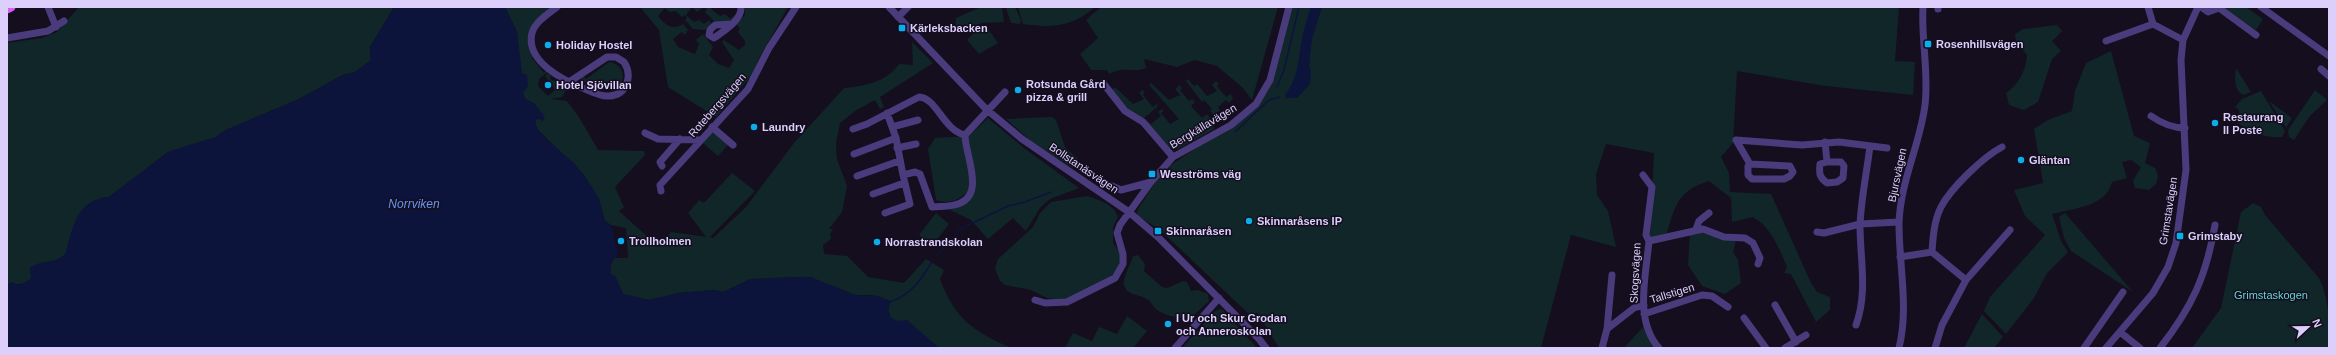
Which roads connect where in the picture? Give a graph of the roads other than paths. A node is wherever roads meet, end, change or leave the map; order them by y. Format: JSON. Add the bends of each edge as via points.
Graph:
{"nodes":[{"id":1,"x":11,"y":7,"type":"edge"},
{"id":2,"x":48,"y":7,"type":"edge"},
{"id":3,"x":557,"y":7,"type":"edge"},
{"id":4,"x":741,"y":7,"type":"edge"},
{"id":5,"x":796,"y":7,"type":"edge"},
{"id":6,"x":889,"y":7,"type":"edge"},
{"id":7,"x":908,"y":7,"type":"edge"},
{"id":8,"x":1289,"y":7,"type":"edge"},
{"id":9,"x":1923,"y":7,"type":"edge"},
{"id":10,"x":2148,"y":7,"type":"edge"},
{"id":11,"x":2199,"y":7,"type":"edge"},
{"id":12,"x":2261,"y":7,"type":"edge"},
{"id":13,"x":7,"y":9,"type":"edge"},
{"id":14,"x":898,"y":17,"type":"junction"},
{"id":15,"x":64,"y":21,"type":"dead end"},
{"id":16,"x":732,"y":24,"type":"dead end"},
{"id":17,"x":2153,"y":24,"type":"junction"},
{"id":18,"x":56,"y":27,"type":"junction"},
{"id":19,"x":2256,"y":35,"type":"dead end"},
{"id":20,"x":7,"y":38,"type":"edge"},
{"id":21,"x":2183,"y":40,"type":"junction"},
{"id":22,"x":2106,"y":41,"type":"dead end"},
{"id":23,"x":2329,"y":56,"type":"edge"},
{"id":24,"x":2322,"y":69,"type":"dead end"},
{"id":25,"x":2329,"y":76,"type":"edge"},
{"id":26,"x":569,"y":82,"type":"junction"},
{"id":27,"x":1103,"y":83,"type":"dead end"},
{"id":28,"x":1005,"y":92,"type":"dead end"},
{"id":29,"x":986,"y":109,"type":"junction"},
{"id":30,"x":887,"y":113,"type":"junction"},
{"id":31,"x":2151,"y":116,"type":"dead end"},
{"id":32,"x":918,"y":120,"type":"dead end"},
{"id":33,"x":712,"y":126,"type":"junction"},
{"id":34,"x":892,"y":127,"type":"junction"},
{"id":35,"x":2185,"y":128,"type":"junction"},
{"id":36,"x":853,"y":129,"type":"dead end"},
{"id":37,"x":645,"y":134,"type":"dead end"},
{"id":38,"x":964,"y":134,"type":"junction"},
{"id":39,"x":896,"y":138,"type":"junction"},
{"id":40,"x":680,"y":139,"type":"junction"},
{"id":41,"x":701,"y":140,"type":"junction"},
{"id":42,"x":1825,"y":142,"type":"junction"},
{"id":43,"x":916,"y":144,"type":"dead end"},
{"id":44,"x":733,"y":145,"type":"dead end"},
{"id":45,"x":1870,"y":146,"type":"junction"},
{"id":46,"x":2002,"y":147,"type":"dead end"},
{"id":47,"x":897,"y":148,"type":"junction"},
{"id":48,"x":1887,"y":148,"type":"dead end"},
{"id":49,"x":854,"y":154,"type":"dead end"},
{"id":50,"x":1173,"y":157,"type":"junction"},
{"id":51,"x":899,"y":161,"type":"junction"},
{"id":52,"x":1827,"y":162,"type":"dead end"},
{"id":53,"x":1750,"y":164,"type":"junction"},
{"id":54,"x":662,"y":166,"type":"dead end"},
{"id":55,"x":903,"y":175,"type":"junction"},
{"id":56,"x":1643,"y":175,"type":"dead end"},
{"id":57,"x":857,"y":176,"type":"dead end"},
{"id":58,"x":1151,"y":182,"type":"junction"},
{"id":59,"x":904,"y":184,"type":"junction"},
{"id":60,"x":1112,"y":186,"type":"dead end"},
{"id":61,"x":660,"y":191,"type":"dead end"},
{"id":62,"x":873,"y":194,"type":"dead end"},
{"id":63,"x":1129,"y":212,"type":"junction"},
{"id":64,"x":885,"y":213,"type":"dead end"},
{"id":65,"x":1709,"y":213,"type":"dead end"},
{"id":66,"x":1899,"y":222,"type":"junction"},
{"id":67,"x":1860,"y":224,"type":"junction"},
{"id":68,"x":2215,"y":225,"type":"dead end"},
{"id":69,"x":1696,"y":229,"type":"junction"},
{"id":70,"x":2010,"y":230,"type":"dead end"},
{"id":71,"x":1817,"y":232,"type":"dead end"},
{"id":72,"x":1649,"y":241,"type":"junction"},
{"id":73,"x":1932,"y":252,"type":"junction"},
{"id":74,"x":1900,"y":258,"type":"junction"},
{"id":75,"x":1758,"y":264,"type":"dead end"},
{"id":76,"x":1612,"y":275,"type":"dead end"},
{"id":77,"x":1966,"y":280,"type":"junction"},
{"id":78,"x":2123,"y":292,"type":"dead end"},
{"id":79,"x":1219,"y":298,"type":"junction"},
{"id":80,"x":1035,"y":300,"type":"dead end"},
{"id":81,"x":1775,"y":305,"type":"dead end"},
{"id":82,"x":1644,"y":306,"type":"junction"},
{"id":83,"x":1728,"y":307,"type":"dead end"},
{"id":84,"x":1644,"y":314,"type":"junction"},
{"id":85,"x":1744,"y":318,"type":"dead end"},
{"id":86,"x":1856,"y":325,"type":"dead end"},
{"id":87,"x":1607,"y":329,"type":"junction"},
{"id":88,"x":2120,"y":332,"type":"junction"},
{"id":89,"x":1806,"y":335,"type":"dead end"},
{"id":90,"x":1796,"y":342,"type":"junction"},
{"id":91,"x":1175,"y":348,"type":"edge"},
{"id":92,"x":1266,"y":348,"type":"edge"},
{"id":93,"x":1602,"y":348,"type":"edge"},
{"id":94,"x":1659,"y":348,"type":"edge"},
{"id":95,"x":1766,"y":348,"type":"edge"},
{"id":96,"x":1785,"y":348,"type":"edge"},
{"id":97,"x":1899,"y":348,"type":"edge"},
{"id":98,"x":1935,"y":348,"type":"edge"},
{"id":99,"x":2084,"y":348,"type":"edge"},
{"id":100,"x":2106,"y":348,"type":"edge"},
{"id":101,"x":2140,"y":348,"type":"edge"},
{"id":102,"x":2160,"y":348,"type":"edge"}],
"edges":[{"from":1,"to":13,"type":"main road"},
{"from":2,"to":18,"type":"street"},
{"from":3,"to":26,"type":"street","via":[[536,25],[531,35],[537,56],[544,66]]},
{"from":4,"to":16,"type":"street","via":[[740,15]]},
{"from":5,"to":33,"type":"street","name":"Rotebergsvägen","via":[[772,44],[748,89]]},
{"from":6,"to":14,"type":"street","name":"Bollstanäsvägen"},
{"from":7,"to":14,"type":"street"},
{"from":8,"to":50,"type":"street","name":"Bergkällavägen","via":[[1270,80],[1256,104],[1231,125]]},
{"from":9,"to":66,"type":"street","name":"Bjursvägen","via":[[1925,103],[1922,124],[1907,173]]},
{"from":10,"to":17,"type":"street"},
{"from":11,"to":19,"type":"street","via":[[2208,12],[2219,8]]},
{"from":11,"to":21,"type":"street","name":"Grimstavägen"},
{"from":12,"to":23,"type":"street"},
{"from":14,"to":29,"type":"street","name":"Bollstanäsvägen"},
{"from":15,"to":18,"type":"street"},
{"from":17,"to":21,"type":"street"},
{"from":17,"to":22,"type":"street"},
{"from":18,"to":20,"type":"street","via":[[42,33]]},
{"from":21,"to":35,"type":"street","name":"Grimstavägen","via":[[2181,73]]},
{"from":24,"to":25,"type":"street"},
{"from":26,"to":26,"type":"street","via":[[609,96],[619,93],[627,86],[628,71],[620,59],[607,57]]},
{"from":27,"to":50,"type":"street","via":[[1125,111],[1143,122]]},
{"from":28,"to":29,"type":"street"},
{"from":29,"to":38,"type":"street"},
{"from":29,"to":63,"type":"street","name":"Bollstanäsvägen","via":[[1022,139]]},
{"from":30,"to":34,"type":"street"},
{"from":30,"to":36,"type":"street"},
{"from":30,"to":38,"type":"street","via":[[914,98],[923,97],[954,130]]},
{"from":31,"to":35,"type":"street","via":[[2159,122]]},
{"from":32,"to":34,"type":"street"},
{"from":33,"to":41,"type":"street","name":"Rotebergsvägen"},
{"from":33,"to":44,"type":"street"},
{"from":34,"to":39,"type":"street"},
{"from":35,"to":88,"type":"street","name":"Grimstavägen","via":[[2186,170],[2176,243],[2168,266],[2153,293]]},
{"from":37,"to":40,"type":"street","via":[[658,139]]},
{"from":38,"to":55,"type":"street","via":[[973,178],[970,195],[964,201],[954,205],[932,207],[920,174],[916,172]]},
{"from":39,"to":47,"type":"street"},
{"from":39,"to":49,"type":"street"},
{"from":40,"to":41,"type":"street"},
{"from":40,"to":54,"type":"street","via":[[663,157],[660,162]]},
{"from":41,"to":61,"type":"street","name":"Rotebergsvägen","via":[[660,185]]},
{"from":42,"to":45,"type":"street"},
{"from":42,"to":52,"type":"street"},
{"from":42,"to":53,"type":"street","via":[[1802,145],[1736,140]]},
{"from":43,"to":47,"type":"street"},
{"from":45,"to":48,"type":"street"},
{"from":45,"to":67,"type":"street"},
{"from":46,"to":73,"type":"street","via":[[1983,159],[1941,207],[1935,224]]},
{"from":47,"to":51,"type":"street"},
{"from":50,"to":58,"type":"street","name":"Bergkällavägen"},
{"from":51,"to":55,"type":"street"},
{"from":51,"to":57,"type":"street"},
{"from":53,"to":53,"type":"street","via":[[1748,175],[1752,179],[1784,178],[1793,172],[1790,166],[1785,165]]},
{"from":55,"to":59,"type":"street"},
{"from":56,"to":72,"type":"street","name":"Skogsvägen","via":[[1652,187],[1646,235]]},
{"from":58,"to":60,"type":"street","via":[[1121,190]]},
{"from":58,"to":63,"type":"street","name":"Bergkällavägen"},
{"from":59,"to":62,"type":"street"},
{"from":59,"to":64,"type":"street","via":[[910,204]]},
{"from":63,"to":79,"type":"street","name":"Bollstanäsvägen"},
{"from":63,"to":80,"type":"street","name":"Bergkällavägen","via":[[1117,234],[1123,264],[1115,278],[1067,302],[1046,303]]},
{"from":65,"to":69,"type":"street","via":[[1704,215]]},
{"from":66,"to":67,"type":"street"},
{"from":66,"to":74,"type":"street","name":"Bjursvägen"},
{"from":67,"to":71,"type":"street","via":[[1824,233]]},
{"from":67,"to":86,"type":"street","via":[[1863,287]]},
{"from":68,"to":102,"type":"street","via":[[2201,284],[2184,317]]},
{"from":69,"to":72,"type":"street"},
{"from":69,"to":75,"type":"street","via":[[1724,237],[1745,238],[1758,250]]},
{"from":70,"to":77,"type":"street"},
{"from":72,"to":82,"type":"street","name":"Skogsvägen"},
{"from":73,"to":74,"type":"street"},
{"from":73,"to":77,"type":"street"},
{"from":74,"to":97,"type":"street","name":"Bjursvägen","via":[[1903,331]]},
{"from":76,"to":87,"type":"street"},
{"from":77,"to":98,"type":"street","via":[[1942,325]]},
{"from":78,"to":99,"type":"street"},
{"from":79,"to":91,"type":"street"},
{"from":79,"to":92,"type":"street","name":"Bollstanäsvägen"},
{"from":81,"to":90,"type":"street"},
{"from":82,"to":84,"type":"street","name":"Skogsvägen"},
{"from":82,"to":87,"type":"street","via":[[1634,308]]},
{"from":83,"to":84,"type":"street","name":"Tallstigen","via":[[1712,296],[1702,295]]},
{"from":84,"to":94,"type":"street","name":"Skogsvägen","via":[[1646,328]]},
{"from":85,"to":95,"type":"street"},
{"from":87,"to":93,"type":"street"},
{"from":88,"to":100,"type":"street","name":"Grimstavägen"},
{"from":88,"to":101,"type":"street"},
{"from":89,"to":90,"type":"street"},
{"from":90,"to":96,"type":"street"}]}
